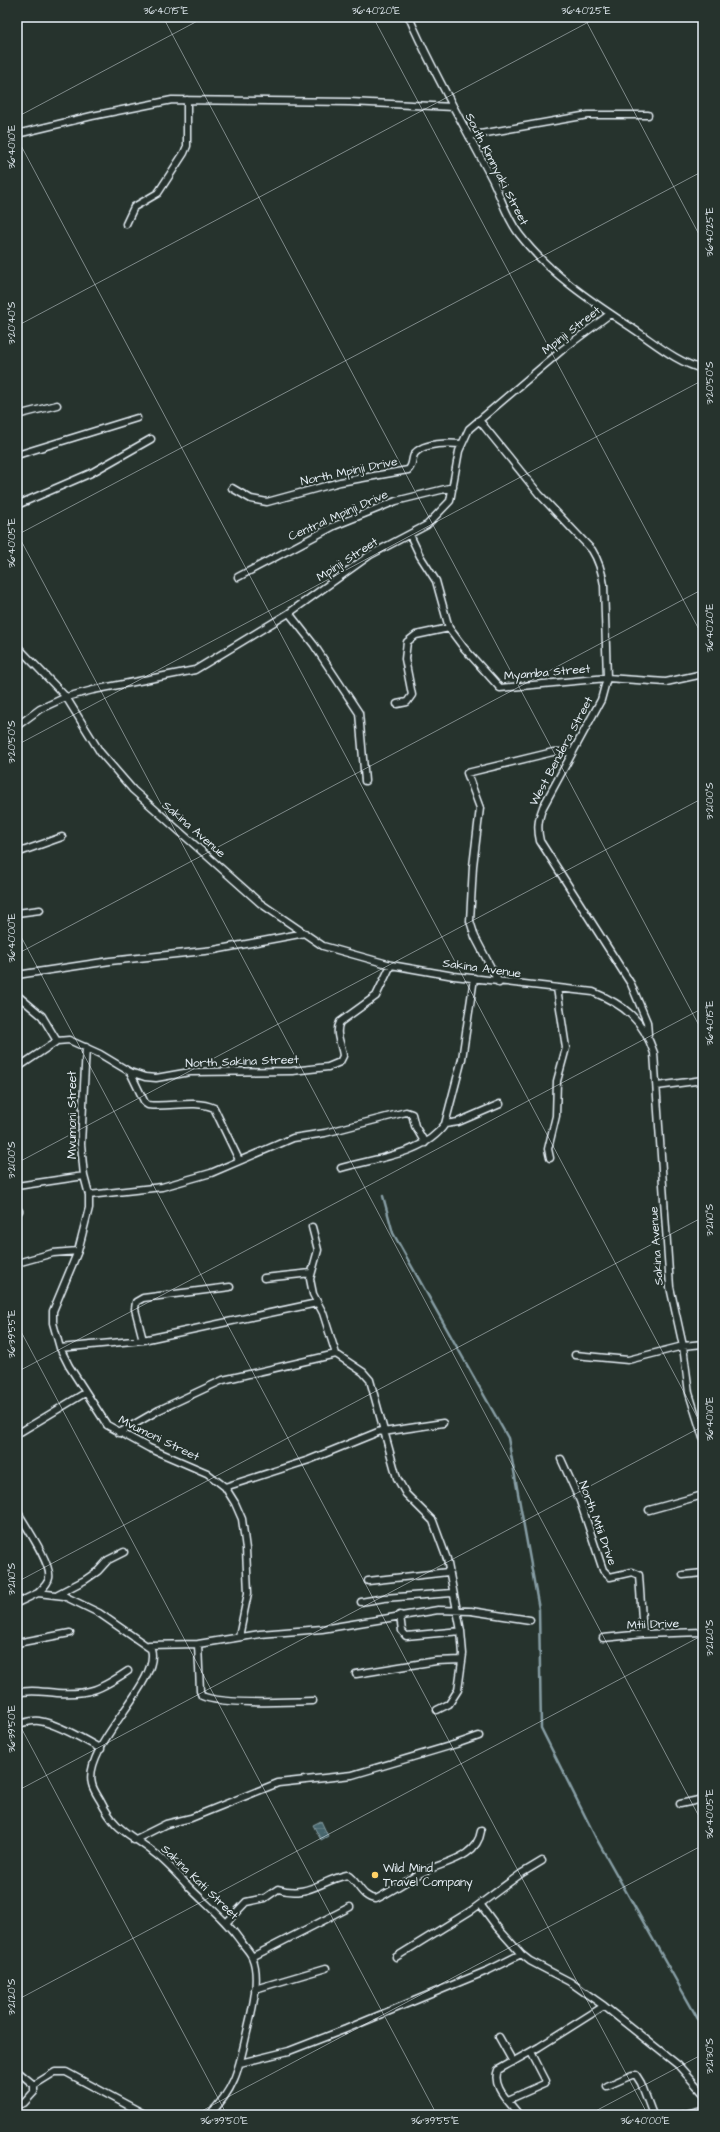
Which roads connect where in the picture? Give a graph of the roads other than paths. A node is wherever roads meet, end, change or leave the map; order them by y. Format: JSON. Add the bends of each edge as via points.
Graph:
{"nodes":[{"id":1,"x":409,"y":17,"type":"edge"},
{"id":2,"x":187,"y":100,"type":"junction"},
{"id":3,"x":453,"y":106,"type":"junction"},
{"id":4,"x":648,"y":115,"type":"dead end"},
{"id":5,"x":17,"y":134,"type":"edge"},
{"id":6,"x":469,"y":136,"type":"junction"},
{"id":7,"x":126,"y":224,"type":"dead end"},
{"id":8,"x":610,"y":314,"type":"junction"},
{"id":9,"x":703,"y":370,"type":"edge"},
{"id":10,"x":57,"y":404,"type":"dead end"},
{"id":11,"x":17,"y":415,"type":"edge"},
{"id":12,"x":137,"y":418,"type":"dead end"},
{"id":13,"x":479,"y":420,"type":"junction"},
{"id":14,"x":151,"y":439,"type":"dead end"},
{"id":15,"x":462,"y":444,"type":"junction"},
{"id":16,"x":17,"y":455,"type":"edge"},
{"id":17,"x":453,"y":487,"type":"junction"},
{"id":18,"x":232,"y":488,"type":"dead end"},
{"id":19,"x":17,"y":505,"type":"edge"},
{"id":20,"x":410,"y":536,"type":"junction"},
{"id":21,"x":238,"y":577,"type":"dead end"},
{"id":22,"x":289,"y":613,"type":"junction"},
{"id":23,"x":448,"y":628,"type":"junction"},
{"id":24,"x":17,"y":646,"type":"edge"},
{"id":25,"x":703,"y":674,"type":"edge"},
{"id":26,"x":607,"y":678,"type":"junction"},
{"id":27,"x":66,"y":697,"type":"junction"},
{"id":28,"x":397,"y":704,"type":"dead end"},
{"id":29,"x":17,"y":726,"type":"edge"},
{"id":30,"x":573,"y":752,"type":"junction"},
{"id":31,"x":366,"y":781,"type":"dead end"},
{"id":32,"x":62,"y":837,"type":"dead end"},
{"id":33,"x":17,"y":854,"type":"edge"},
{"id":34,"x":40,"y":910,"type":"dead end"},
{"id":35,"x":17,"y":913,"type":"edge"},
{"id":36,"x":305,"y":933,"type":"junction"},
{"id":37,"x":390,"y":965,"type":"junction"},
{"id":38,"x":17,"y":975,"type":"edge"},
{"id":39,"x":474,"y":978,"type":"junction"},
{"id":40,"x":499,"y":983,"type":"junction"},
{"id":41,"x":557,"y":988,"type":"junction"},
{"id":42,"x":17,"y":996,"type":"edge"},
{"id":43,"x":648,"y":1036,"type":"junction"},
{"id":44,"x":57,"y":1041,"type":"junction"},
{"id":45,"x":86,"y":1047,"type":"junction"},
{"id":46,"x":17,"y":1068,"type":"edge"},
{"id":47,"x":130,"y":1072,"type":"junction"},
{"id":48,"x":703,"y":1080,"type":"edge"},
{"id":49,"x":657,"y":1086,"type":"junction"},
{"id":50,"x":500,"y":1104,"type":"dead end"},
{"id":51,"x":445,"y":1124,"type":"junction"},
{"id":52,"x":424,"y":1143,"type":"junction"},
{"id":53,"x":550,"y":1158,"type":"dead end"},
{"id":54,"x":239,"y":1160,"type":"junction"},
{"id":55,"x":341,"y":1168,"type":"dead end"},
{"id":56,"x":84,"y":1176,"type":"junction"},
{"id":57,"x":17,"y":1186,"type":"edge"},
{"id":58,"x":90,"y":1195,"type":"junction"},
{"id":59,"x":312,"y":1227,"type":"dead end"},
{"id":60,"x":78,"y":1251,"type":"junction"},
{"id":61,"x":17,"y":1263,"type":"edge"},
{"id":62,"x":311,"y":1273,"type":"junction"},
{"id":63,"x":264,"y":1278,"type":"dead end"},
{"id":64,"x":230,"y":1287,"type":"dead end"},
{"id":65,"x":317,"y":1303,"type":"junction"},
{"id":66,"x":143,"y":1340,"type":"junction"},
{"id":67,"x":703,"y":1344,"type":"edge"},
{"id":68,"x":683,"y":1346,"type":"junction"},
{"id":69,"x":60,"y":1348,"type":"junction"},
{"id":70,"x":336,"y":1354,"type":"junction"},
{"id":71,"x":575,"y":1354,"type":"dead end"},
{"id":72,"x":85,"y":1393,"type":"junction"},
{"id":73,"x":443,"y":1422,"type":"dead end"},
{"id":74,"x":383,"y":1431,"type":"junction"},
{"id":75,"x":119,"y":1433,"type":"junction"},
{"id":76,"x":17,"y":1434,"type":"edge"},
{"id":77,"x":703,"y":1438,"type":"edge"},
{"id":78,"x":561,"y":1459,"type":"dead end"},
{"id":79,"x":225,"y":1487,"type":"junction"},
{"id":80,"x":703,"y":1495,"type":"edge"},
{"id":81,"x":649,"y":1510,"type":"dead end"},
{"id":82,"x":17,"y":1511,"type":"edge"},
{"id":83,"x":124,"y":1552,"type":"dead end"},
{"id":84,"x":448,"y":1572,"type":"junction"},
{"id":85,"x":703,"y":1573,"type":"edge"},
{"id":86,"x":683,"y":1575,"type":"dead end"},
{"id":87,"x":368,"y":1581,"type":"dead end"},
{"id":88,"x":38,"y":1593,"type":"junction"},
{"id":89,"x":452,"y":1593,"type":"junction"},
{"id":90,"x":58,"y":1594,"type":"junction"},
{"id":91,"x":17,"y":1602,"type":"edge"},
{"id":92,"x":361,"y":1602,"type":"dead end"},
{"id":93,"x":456,"y":1610,"type":"junction"},
{"id":94,"x":400,"y":1616,"type":"junction"},
{"id":95,"x":530,"y":1620,"type":"dead end"},
{"id":96,"x":461,"y":1631,"type":"junction"},
{"id":97,"x":703,"y":1632,"type":"edge"},
{"id":98,"x":70,"y":1633,"type":"dead end"},
{"id":99,"x":643,"y":1634,"type":"junction"},
{"id":100,"x":239,"y":1637,"type":"junction"},
{"id":101,"x":603,"y":1638,"type":"dead end"},
{"id":102,"x":17,"y":1643,"type":"edge"},
{"id":103,"x":198,"y":1644,"type":"junction"},
{"id":104,"x":149,"y":1645,"type":"junction"},
{"id":105,"x":462,"y":1660,"type":"junction"},
{"id":106,"x":128,"y":1671,"type":"dead end"},
{"id":107,"x":356,"y":1674,"type":"dead end"},
{"id":108,"x":17,"y":1693,"type":"edge"},
{"id":109,"x":313,"y":1701,"type":"dead end"},
{"id":110,"x":437,"y":1710,"type":"dead end"},
{"id":111,"x":17,"y":1724,"type":"edge"},
{"id":112,"x":479,"y":1736,"type":"dead end"},
{"id":113,"x":101,"y":1749,"type":"junction"},
{"id":114,"x":703,"y":1799,"type":"edge"},
{"id":115,"x":680,"y":1804,"type":"dead end"},
{"id":116,"x":481,"y":1831,"type":"dead end"},
{"id":117,"x":134,"y":1840,"type":"junction"},
{"id":118,"x":542,"y":1861,"type":"dead end"},
{"id":119,"x":480,"y":1904,"type":"junction"},
{"id":120,"x":350,"y":1907,"type":"dead end"},
{"id":121,"x":227,"y":1922,"type":"junction"},
{"id":122,"x":521,"y":1954,"type":"junction"},
{"id":123,"x":252,"y":1957,"type":"junction"},
{"id":124,"x":396,"y":1957,"type":"dead end"},
{"id":125,"x":326,"y":1968,"type":"dead end"},
{"id":126,"x":255,"y":1989,"type":"junction"},
{"id":127,"x":604,"y":2006,"type":"junction"},
{"id":128,"x":499,"y":2037,"type":"dead end"},
{"id":129,"x":531,"y":2052,"type":"junction"},
{"id":130,"x":513,"y":2062,"type":"junction"},
{"id":131,"x":240,"y":2063,"type":"junction"},
{"id":132,"x":17,"y":2071,"type":"edge"},
{"id":133,"x":34,"y":2085,"type":"junction"},
{"id":134,"x":607,"y":2086,"type":"dead end"},
{"id":135,"x":703,"y":2093,"type":"edge"},
{"id":136,"x":508,"y":2100,"type":"junction"},
{"id":137,"x":17,"y":2105,"type":"edge"},
{"id":138,"x":703,"y":2110,"type":"edge"},
{"id":139,"x":146,"y":2115,"type":"edge"},
{"id":140,"x":209,"y":2115,"type":"edge"},
{"id":141,"x":519,"y":2115,"type":"edge"},
{"id":142,"x":653,"y":2115,"type":"edge"},
{"id":143,"x":682,"y":2115,"type":"edge"}],
"edges":[{"from":1,"to":3,"type":"street","name":"South Kimnyaki Street"},
{"from":2,"to":3,"type":"street"},
{"from":2,"to":5,"type":"street","via":[[172,100]]},
{"from":2,"to":7,"type":"street","via":[[187,146],[184,153],[158,192],[134,207]]},
{"from":3,"to":6,"type":"street","name":"South Kimnyaki Street"},
{"from":4,"to":6,"type":"street","via":[[588,115]]},
{"from":6,"to":8,"type":"street","name":"South Kimnyaki Street","via":[[519,235],[560,276]]},
{"from":8,"to":9,"type":"street","name":"South Kimnyaki Street","via":[[680,360]]},
{"from":8,"to":13,"type":"street","name":"Mpinji Street","via":[[562,350]]},
{"from":10,"to":11,"type":"street"},
{"from":12,"to":16,"type":"street"},
{"from":13,"to":15,"type":"street","name":"Mpinji Street","via":[[469,429]]},
{"from":13,"to":26,"type":"street","name":"West Bendera Street","via":[[539,494],[597,558],[604,585]]},
{"from":14,"to":19,"type":"street","via":[[91,473]]},
{"from":15,"to":17,"type":"street","name":"Mpinji Street"},
{"from":15,"to":18,"type":"street","name":"North Mpinji Drive","via":[[441,443],[421,449],[414,455],[408,470],[340,482],[267,502],[251,499]]},
{"from":17,"to":20,"type":"street","name":"Mpinji Street","via":[[450,501],[446,506],[427,525]]},
{"from":17,"to":21,"type":"street","name":"Central Mpinji Drive","via":[[396,501],[362,515],[308,539]]},
{"from":20,"to":22,"type":"street","name":"Mpinji Street","via":[[370,554]]},
{"from":20,"to":23,"type":"street","name":"Myamba Street","via":[[436,581]]},
{"from":22,"to":27,"type":"street","name":"Mpinji Street","via":[[195,670]]},
{"from":22,"to":31,"type":"street","via":[[314,645],[359,713]]},
{"from":23,"to":26,"type":"street","name":"Myamba Street","via":[[500,688]]},
{"from":23,"to":28,"type":"street","via":[[416,636],[407,642],[405,659],[412,695],[407,702]]},
{"from":24,"to":27,"type":"street","name":"Sakina Avenue"},
{"from":25,"to":26,"type":"street","name":"Myamba Street","via":[[666,682]]},
{"from":26,"to":30,"type":"street","name":"West Bendera Street","via":[[601,700]]},
{"from":27,"to":29,"type":"street","name":"Mpinji Street","via":[[40,709]]},
{"from":27,"to":36,"type":"street","name":"Sakina Avenue","via":[[100,752],[133,790],[260,904]]},
{"from":30,"to":40,"type":"street","via":[[553,752],[467,773],[480,808],[470,921],[475,937]]},
{"from":30,"to":43,"type":"street","name":"West Bendera Street","via":[[538,819],[540,841],[631,984],[647,1022]]},
{"from":32,"to":33,"type":"street"},
{"from":34,"to":35,"type":"street"},
{"from":36,"to":37,"type":"street","name":"Sakina Avenue","via":[[323,946]]},
{"from":36,"to":38,"type":"street","via":[[214,950],[110,961]]},
{"from":37,"to":39,"type":"street","name":"Sakina Avenue"},
{"from":37,"to":47,"type":"street","name":"North Sakina Street","via":[[376,996],[340,1022],[337,1027],[343,1056],[335,1065],[292,1071],[190,1072],[156,1078]]},
{"from":39,"to":40,"type":"street","name":"Sakina Avenue"},
{"from":39,"to":51,"type":"street","via":[[462,1059]]},
{"from":40,"to":41,"type":"street","name":"Sakina Avenue"},
{"from":41,"to":43,"type":"street","name":"Sakina Avenue","via":[[593,992],[611,999],[625,1008]]},
{"from":41,"to":53,"type":"street","via":[[566,1048],[556,1086],[556,1116],[548,1149]]},
{"from":42,"to":44,"type":"street","via":[[42,1016]]},
{"from":43,"to":49,"type":"street","name":"Sakina Avenue","via":[[654,1053]]},
{"from":44,"to":45,"type":"street","name":"North Sakina Street","via":[[68,1040]]},
{"from":44,"to":46,"type":"street"},
{"from":45,"to":47,"type":"street","name":"North Sakina Street"},
{"from":45,"to":56,"type":"street","name":"Mvumoni Street","via":[[81,1144]]},
{"from":47,"to":54,"type":"street","via":[[148,1105],[214,1108]]},
{"from":48,"to":49,"type":"street"},
{"from":49,"to":68,"type":"street","name":"Sakina Avenue","via":[[670,1287]]},
{"from":50,"to":51,"type":"street","via":[[458,1122]]},
{"from":51,"to":52,"type":"street"},
{"from":52,"to":54,"type":"street","via":[[416,1130],[412,1114],[406,1112],[325,1133],[293,1138]]},
{"from":52,"to":55,"type":"street","via":[[389,1157]]},
{"from":54,"to":58,"type":"street","via":[[210,1173],[162,1187]]},
{"from":56,"to":57,"type":"street"},
{"from":56,"to":58,"type":"street","name":"Mvumoni Street"},
{"from":58,"to":60,"type":"street","name":"Mvumoni Street"},
{"from":59,"to":62,"type":"street","via":[[318,1250]]},
{"from":60,"to":61,"type":"street","via":[[53,1253]]},
{"from":60,"to":69,"type":"street","name":"Mvumoni Street","via":[[53,1312],[53,1323]]},
{"from":62,"to":63,"type":"street"},
{"from":62,"to":65,"type":"street","via":[[311,1286]]},
{"from":64,"to":66,"type":"street","via":[[142,1298],[136,1302],[135,1309]]},
{"from":65,"to":66,"type":"street"},
{"from":65,"to":70,"type":"street"},
{"from":66,"to":69,"type":"street"},
{"from":67,"to":68,"type":"street"},
{"from":68,"to":71,"type":"street","via":[[628,1360]]},
{"from":68,"to":77,"type":"street","name":"Sakina Avenue","via":[[689,1393]]},
{"from":69,"to":72,"type":"street","name":"Mvumoni Street"},
{"from":70,"to":74,"type":"street","via":[[368,1377]]},
{"from":70,"to":75,"type":"street","via":[[218,1382],[158,1410]]},
{"from":72,"to":75,"type":"street","name":"Mvumoni Street","via":[[107,1425]]},
{"from":72,"to":76,"type":"street"},
{"from":73,"to":74,"type":"street"},
{"from":74,"to":79,"type":"street","via":[[309,1460]]},
{"from":74,"to":84,"type":"street","via":[[402,1488],[433,1521],[443,1547]]},
{"from":75,"to":79,"type":"street","name":"Mvumoni Street","via":[[207,1474]]},
{"from":78,"to":99,"type":"street","name":"North Mtii Drive","via":[[580,1501],[602,1570],[610,1577],[632,1572],[639,1576]]},
{"from":79,"to":100,"type":"street","name":"Mvumoni Street","via":[[236,1503],[242,1519],[246,1549],[248,1593]]},
{"from":80,"to":81,"type":"street"},
{"from":82,"to":88,"type":"street","via":[[46,1562],[49,1580]]},
{"from":83,"to":90,"type":"street","via":[[108,1560],[85,1580]]},
{"from":84,"to":87,"type":"street"},
{"from":84,"to":89,"type":"street"},
{"from":85,"to":86,"type":"street"},
{"from":88,"to":90,"type":"street"},
{"from":88,"to":91,"type":"street"},
{"from":89,"to":92,"type":"street"},
{"from":89,"to":93,"type":"street"},
{"from":90,"to":104,"type":"street","via":[[85,1604]]},
{"from":93,"to":94,"type":"street","via":[[425,1611]]},
{"from":93,"to":95,"type":"street"},
{"from":93,"to":96,"type":"street"},
{"from":94,"to":96,"type":"street","via":[[402,1631],[406,1636]]},
{"from":94,"to":100,"type":"street","via":[[322,1629]]},
{"from":96,"to":105,"type":"street"},
{"from":97,"to":99,"type":"street","name":"Mtii Drive"},
{"from":98,"to":102,"type":"street"},
{"from":99,"to":101,"type":"street","name":"Mtii Drive"},
{"from":100,"to":103,"type":"street"},
{"from":103,"to":104,"type":"street"},
{"from":103,"to":109,"type":"street","via":[[202,1696],[234,1700]]},
{"from":104,"to":113,"type":"street","name":"Sakina Kati Street","via":[[152,1658],[147,1675],[109,1732]]},
{"from":105,"to":107,"type":"street","via":[[436,1661]]},
{"from":105,"to":110,"type":"street","via":[[461,1684],[449,1704]]},
{"from":106,"to":108,"type":"street","via":[[106,1686],[84,1693]]},
{"from":111,"to":113,"type":"street","via":[[37,1720],[44,1722]]},
{"from":112,"to":117,"type":"street","via":[[352,1775],[278,1783],[191,1818],[161,1826]]},
{"from":113,"to":117,"type":"street","name":"Sakina Kati Street","via":[[91,1774],[92,1784],[116,1826]]},
{"from":114,"to":115,"type":"street"},
{"from":116,"to":121,"type":"street","via":[[475,1845],[464,1854],[421,1873],[376,1898],[361,1892],[347,1875],[310,1890],[291,1893],[278,1889],[265,1898],[246,1902]]},
{"from":117,"to":121,"type":"street","name":"Sakina Kati Street","via":[[167,1864]]},
{"from":118,"to":119,"type":"street"},
{"from":119,"to":122,"type":"street","via":[[496,1927]]},
{"from":119,"to":124,"type":"street"},
{"from":120,"to":123,"type":"street"},
{"from":121,"to":123,"type":"street","name":"Sakina Kati Street"},
{"from":122,"to":127,"type":"street","via":[[570,1982]]},
{"from":122,"to":131,"type":"street","via":[[346,2030],[289,2051]]},
{"from":123,"to":126,"type":"street","name":"Sakina Kati Street"},
{"from":125,"to":126,"type":"street"},
{"from":126,"to":131,"type":"street","name":"Sakina Kati Street","via":[[253,2010]]},
{"from":127,"to":129,"type":"street"},
{"from":127,"to":135,"type":"street","via":[[678,2065]]},
{"from":128,"to":130,"type":"street"},
{"from":129,"to":130,"type":"street"},
{"from":129,"to":136,"type":"street","via":[[546,2081]]},
{"from":130,"to":136,"type":"street","via":[[498,2070],[495,2077],[496,2084]]},
{"from":131,"to":140,"type":"street","name":"Sakina Kati Street","via":[[230,2091]]},
{"from":132,"to":133,"type":"street"},
{"from":133,"to":137,"type":"street","via":[[31,2097]]},
{"from":133,"to":139,"type":"street","via":[[55,2072],[66,2072]]},
{"from":134,"to":142,"type":"street","via":[[636,2075]]},
{"from":136,"to":141,"type":"street"},
{"from":138,"to":143,"type":"street"}]}
